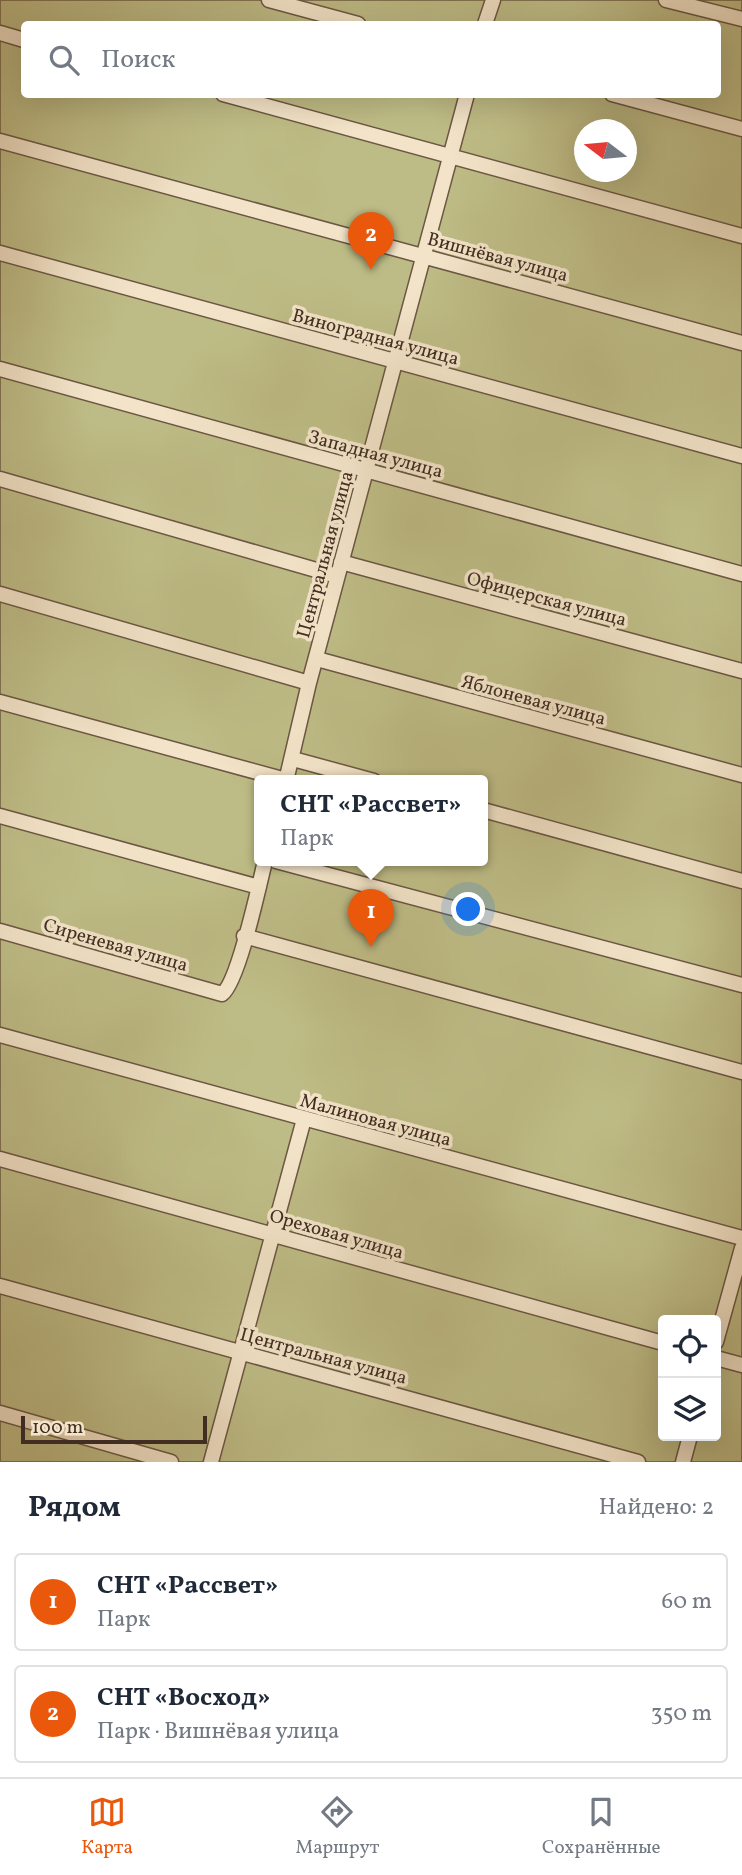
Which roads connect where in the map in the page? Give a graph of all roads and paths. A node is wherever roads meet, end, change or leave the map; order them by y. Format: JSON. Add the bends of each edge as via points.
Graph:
{"nodes":[{"id":1,"x":269,"y":0,"type":"edge"},
{"id":2,"x":493,"y":0,"type":"edge"},
{"id":3,"x":666,"y":0,"type":"edge"},
{"id":4,"x":742,"y":19,"type":"edge"},
{"id":5,"x":347,"y":21,"type":"edge"},
{"id":6,"x":486,"y":21,"type":"edge"},
{"id":7,"x":0,"y":33,"type":"edge"},
{"id":8,"x":21,"y":39,"type":"edge"},
{"id":9,"x":237,"y":98,"type":"edge"},
{"id":10,"x":466,"y":98,"type":"edge"},
{"id":11,"x":627,"y":98,"type":"edge"},
{"id":12,"x":742,"y":129,"type":"edge"},
{"id":13,"x":0,"y":141,"type":"edge"},
{"id":14,"x":451,"y":158,"type":"junction"},
{"id":15,"x":742,"y":236,"type":"edge"},
{"id":16,"x":0,"y":253,"type":"edge"},
{"id":17,"x":422,"y":255,"type":"junction"},
{"id":18,"x":742,"y":343,"type":"edge"},
{"id":19,"x":395,"y":361,"type":"junction"},
{"id":20,"x":0,"y":369,"type":"edge"},
{"id":21,"x":742,"y":457,"type":"edge"},
{"id":22,"x":367,"y":470,"type":"junction"},
{"id":23,"x":0,"y":479,"type":"edge"},
{"id":24,"x":339,"y":569,"type":"junction"},
{"id":25,"x":742,"y":574,"type":"edge"},
{"id":26,"x":0,"y":594,"type":"edge"},
{"id":27,"x":317,"y":659,"type":"junction"},
{"id":28,"x":742,"y":671,"type":"edge"},
{"id":29,"x":309,"y":683,"type":"junction"},
{"id":30,"x":0,"y":702,"type":"edge"},
{"id":31,"x":293,"y":759,"type":"junction"},
{"id":32,"x":268,"y":775,"type":"edge"},
{"id":33,"x":288,"y":775,"type":"edge"},
{"id":34,"x":352,"y":775,"type":"edge"},
{"id":35,"x":742,"y":775,"type":"edge"},
{"id":36,"x":488,"y":811,"type":"edge"},
{"id":37,"x":0,"y":816,"type":"edge"},
{"id":38,"x":264,"y":866,"type":"edge"},
{"id":39,"x":295,"y":866,"type":"edge"},
{"id":40,"x":742,"y":881,"type":"edge"},
{"id":41,"x":259,"y":887,"type":"junction"},
{"id":42,"x":0,"y":931,"type":"edge"},
{"id":43,"x":244,"y":936,"type":"junction"},
{"id":44,"x":742,"y":985,"type":"edge"},
{"id":45,"x":0,"y":1035,"type":"edge"},
{"id":46,"x":742,"y":1072,"type":"edge"},
{"id":47,"x":304,"y":1119,"type":"junction"},
{"id":48,"x":0,"y":1159,"type":"edge"},
{"id":49,"x":274,"y":1236,"type":"junction"},
{"id":50,"x":742,"y":1238,"type":"edge"},
{"id":51,"x":742,"y":1248,"type":"edge"},
{"id":52,"x":0,"y":1286,"type":"edge"},
{"id":53,"x":721,"y":1324,"type":"edge"},
{"id":54,"x":658,"y":1342,"type":"edge"},
{"id":55,"x":241,"y":1352,"type":"junction"},
{"id":56,"x":721,"y":1359,"type":"edge"},
{"id":57,"x":742,"y":1365,"type":"edge"},
{"id":58,"x":0,"y":1413,"type":"edge"},
{"id":59,"x":689,"y":1441,"type":"edge"},
{"id":60,"x":171,"y":1462,"type":"edge"},
{"id":61,"x":211,"y":1462,"type":"edge"},
{"id":62,"x":638,"y":1462,"type":"edge"},
{"id":63,"x":683,"y":1462,"type":"edge"}],
"edges":[{"from":1,"to":5,"type":"street"},
{"from":2,"to":6,"type":"street"},
{"from":3,"to":4,"type":"street"},
{"from":7,"to":8,"type":"street"},
{"from":9,"to":14,"type":"street"},
{"from":10,"to":14,"type":"street","name":"Центральная улица"},
{"from":11,"to":12,"type":"street"},
{"from":13,"to":17,"type":"street","name":"Вишнёвая улица"},
{"from":14,"to":15,"type":"street"},
{"from":14,"to":17,"type":"street","name":"Центральная улица"},
{"from":16,"to":19,"type":"street","name":"Виноградная улица"},
{"from":17,"to":18,"type":"street","name":"Вишнёвая улица"},
{"from":17,"to":19,"type":"street","name":"Центральная улица"},
{"from":19,"to":21,"type":"street","name":"Виноградная улица"},
{"from":19,"to":22,"type":"street","name":"Центральная улица"},
{"from":20,"to":22,"type":"street","name":"Западная улица"},
{"from":22,"to":24,"type":"street","name":"Центральная улица"},
{"from":22,"to":25,"type":"street","name":"Западная улица"},
{"from":23,"to":24,"type":"street","name":"Офицерская улица"},
{"from":24,"to":27,"type":"street","name":"Центральная улица"},
{"from":24,"to":28,"type":"street","name":"Офицерская улица"},
{"from":26,"to":29,"type":"street"},
{"from":27,"to":29,"type":"street","name":"Центральная улица"},
{"from":27,"to":35,"type":"street","name":"Яблоневая улица"},
{"from":29,"to":31,"type":"street","name":"Центральная улица"},
{"from":30,"to":32,"type":"street"},
{"from":31,"to":33,"type":"street","name":"Центральная улица"},
{"from":31,"to":34,"type":"street"},
{"from":36,"to":40,"type":"street"},
{"from":37,"to":41,"type":"street"},
{"from":38,"to":41,"type":"street"},
{"from":39,"to":44,"type":"street"},
{"from":41,"to":43,"type":"street"},
{"from":42,"to":43,"type":"street","name":"Сиреневая улица","via":[[222,994],[232,981]]},
{"from":43,"to":46,"type":"street"},
{"from":45,"to":47,"type":"street","name":"Малиновая улица"},
{"from":47,"to":49,"type":"street"},
{"from":47,"to":50,"type":"street","name":"Малиновая улица"},
{"from":48,"to":49,"type":"street","name":"Ореховая улица"},
{"from":49,"to":54,"type":"street","name":"Ореховая улица"},
{"from":49,"to":55,"type":"street"},
{"from":51,"to":53,"type":"street"},
{"from":52,"to":55,"type":"street","name":"Центральная улица"},
{"from":55,"to":61,"type":"street"},
{"from":55,"to":62,"type":"street","name":"Центральная улица"},
{"from":56,"to":57,"type":"street"},
{"from":58,"to":60,"type":"street"},
{"from":59,"to":63,"type":"street"}]}
